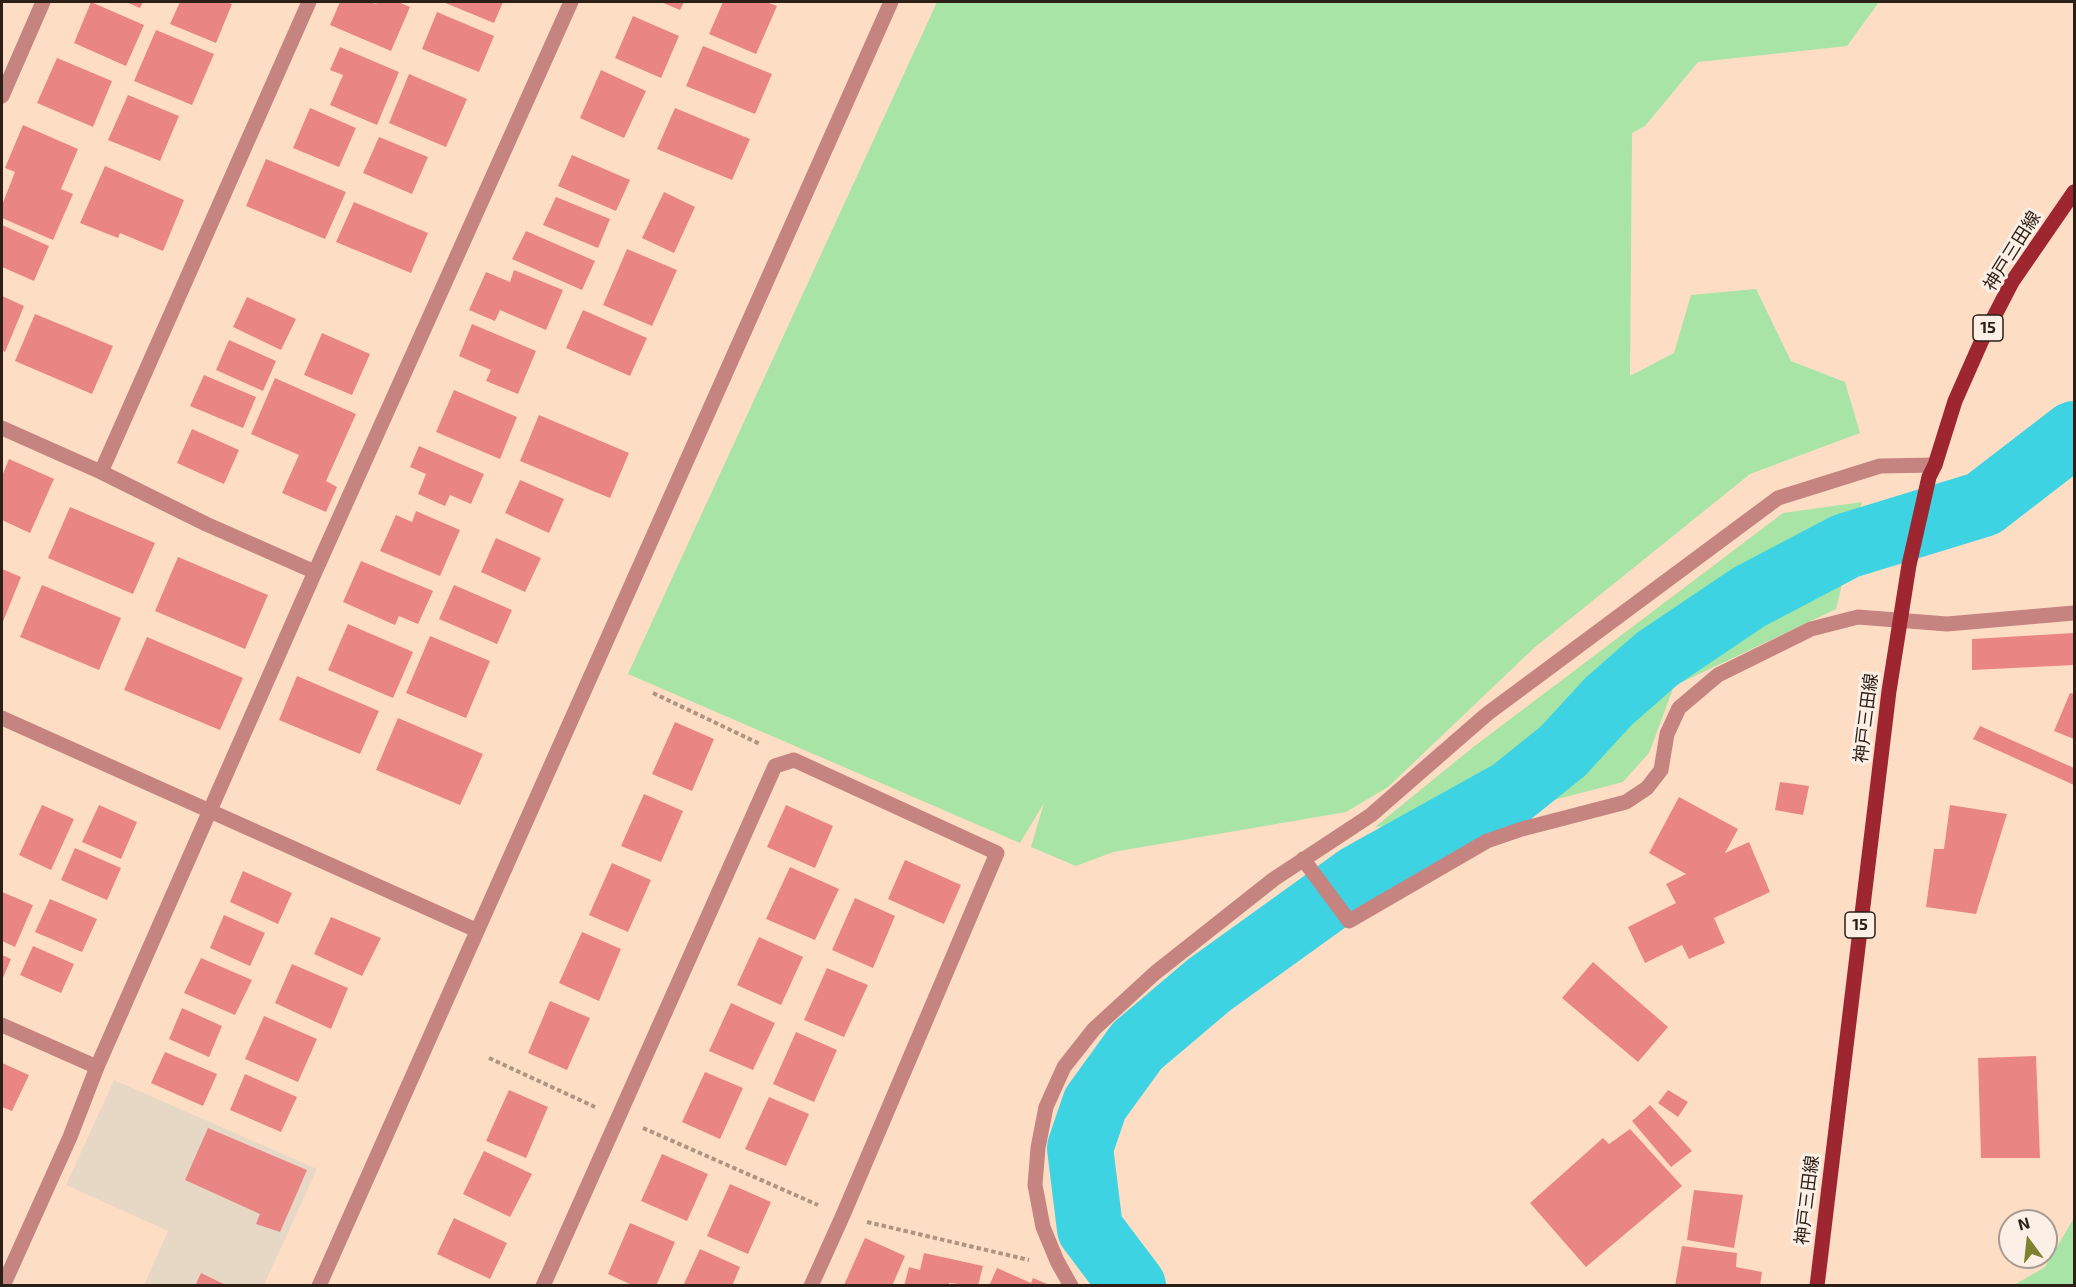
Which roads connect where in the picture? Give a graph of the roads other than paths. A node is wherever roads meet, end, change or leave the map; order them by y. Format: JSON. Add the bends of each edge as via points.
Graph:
{"nodes":[{"id":1,"x":43,"y":2,"type":"edge"},
{"id":2,"x":309,"y":2,"type":"edge"},
{"id":3,"x":571,"y":2,"type":"edge"},
{"id":4,"x":891,"y":2,"type":"edge"},
{"id":5,"x":2,"y":96,"type":"edge"},
{"id":6,"x":2074,"y":192,"type":"edge"},
{"id":7,"x":2,"y":428,"type":"edge"},
{"id":8,"x":1932,"y":471,"type":"junction"},
{"id":9,"x":101,"y":472,"type":"junction"},
{"id":10,"x":315,"y":572,"type":"junction"},
{"id":11,"x":2074,"y":613,"type":"edge"},
{"id":12,"x":1900,"y":621,"type":"junction"},
{"id":13,"x":2,"y":718,"type":"edge"},
{"id":14,"x":211,"y":811,"type":"junction"},
{"id":15,"x":1307,"y":864,"type":"junction"},
{"id":16,"x":476,"y":930,"type":"junction"},
{"id":17,"x":2,"y":1025,"type":"edge"},
{"id":18,"x":97,"y":1067,"type":"junction"},
{"id":19,"x":3,"y":1286,"type":"edge"},
{"id":20,"x":319,"y":1286,"type":"edge"},
{"id":21,"x":543,"y":1286,"type":"edge"},
{"id":22,"x":811,"y":1286,"type":"edge"},
{"id":23,"x":1071,"y":1286,"type":"edge"},
{"id":24,"x":1816,"y":1286,"type":"edge"}],
"edges":[{"from":1,"to":5,"type":"street"},
{"from":2,"to":9,"type":"street"},
{"from":3,"to":10,"type":"street"},
{"from":4,"to":16,"type":"street"},
{"from":6,"to":8,"type":"main road","name":"神戸三田線","number":"15","via":[[2013,282],[1982,340],[1955,401]]},
{"from":7,"to":9,"type":"street"},
{"from":8,"to":12,"type":"main road","name":"神戸三田線","number":"15"},
{"from":8,"to":15,"type":"street","via":[[1880,466],[1778,498],[1487,714],[1371,815]]},
{"from":9,"to":10,"type":"street"},
{"from":10,"to":14,"type":"street"},
{"from":11,"to":12,"type":"street","via":[[1947,624]]},
{"from":12,"to":15,"type":"street","via":[[1858,617],[1811,629],[1718,675],[1678,708],[1667,734],[1661,770],[1647,788],[1626,802],[1487,841],[1348,921]]},
{"from":12,"to":24,"type":"main road","name":"神戸三田線","number":"15"},
{"from":13,"to":14,"type":"street"},
{"from":14,"to":16,"type":"street"},
{"from":14,"to":18,"type":"street"},
{"from":15,"to":23,"type":"street","via":[[1274,879],[1155,973],[1094,1029],[1064,1067],[1046,1107],[1035,1185],[1043,1227]]},
{"from":16,"to":20,"type":"street"},
{"from":17,"to":18,"type":"street"},
{"from":18,"to":19,"type":"street"},
{"from":21,"to":22,"type":"street","via":[[775,766],[794,760],[997,853]]}]}
